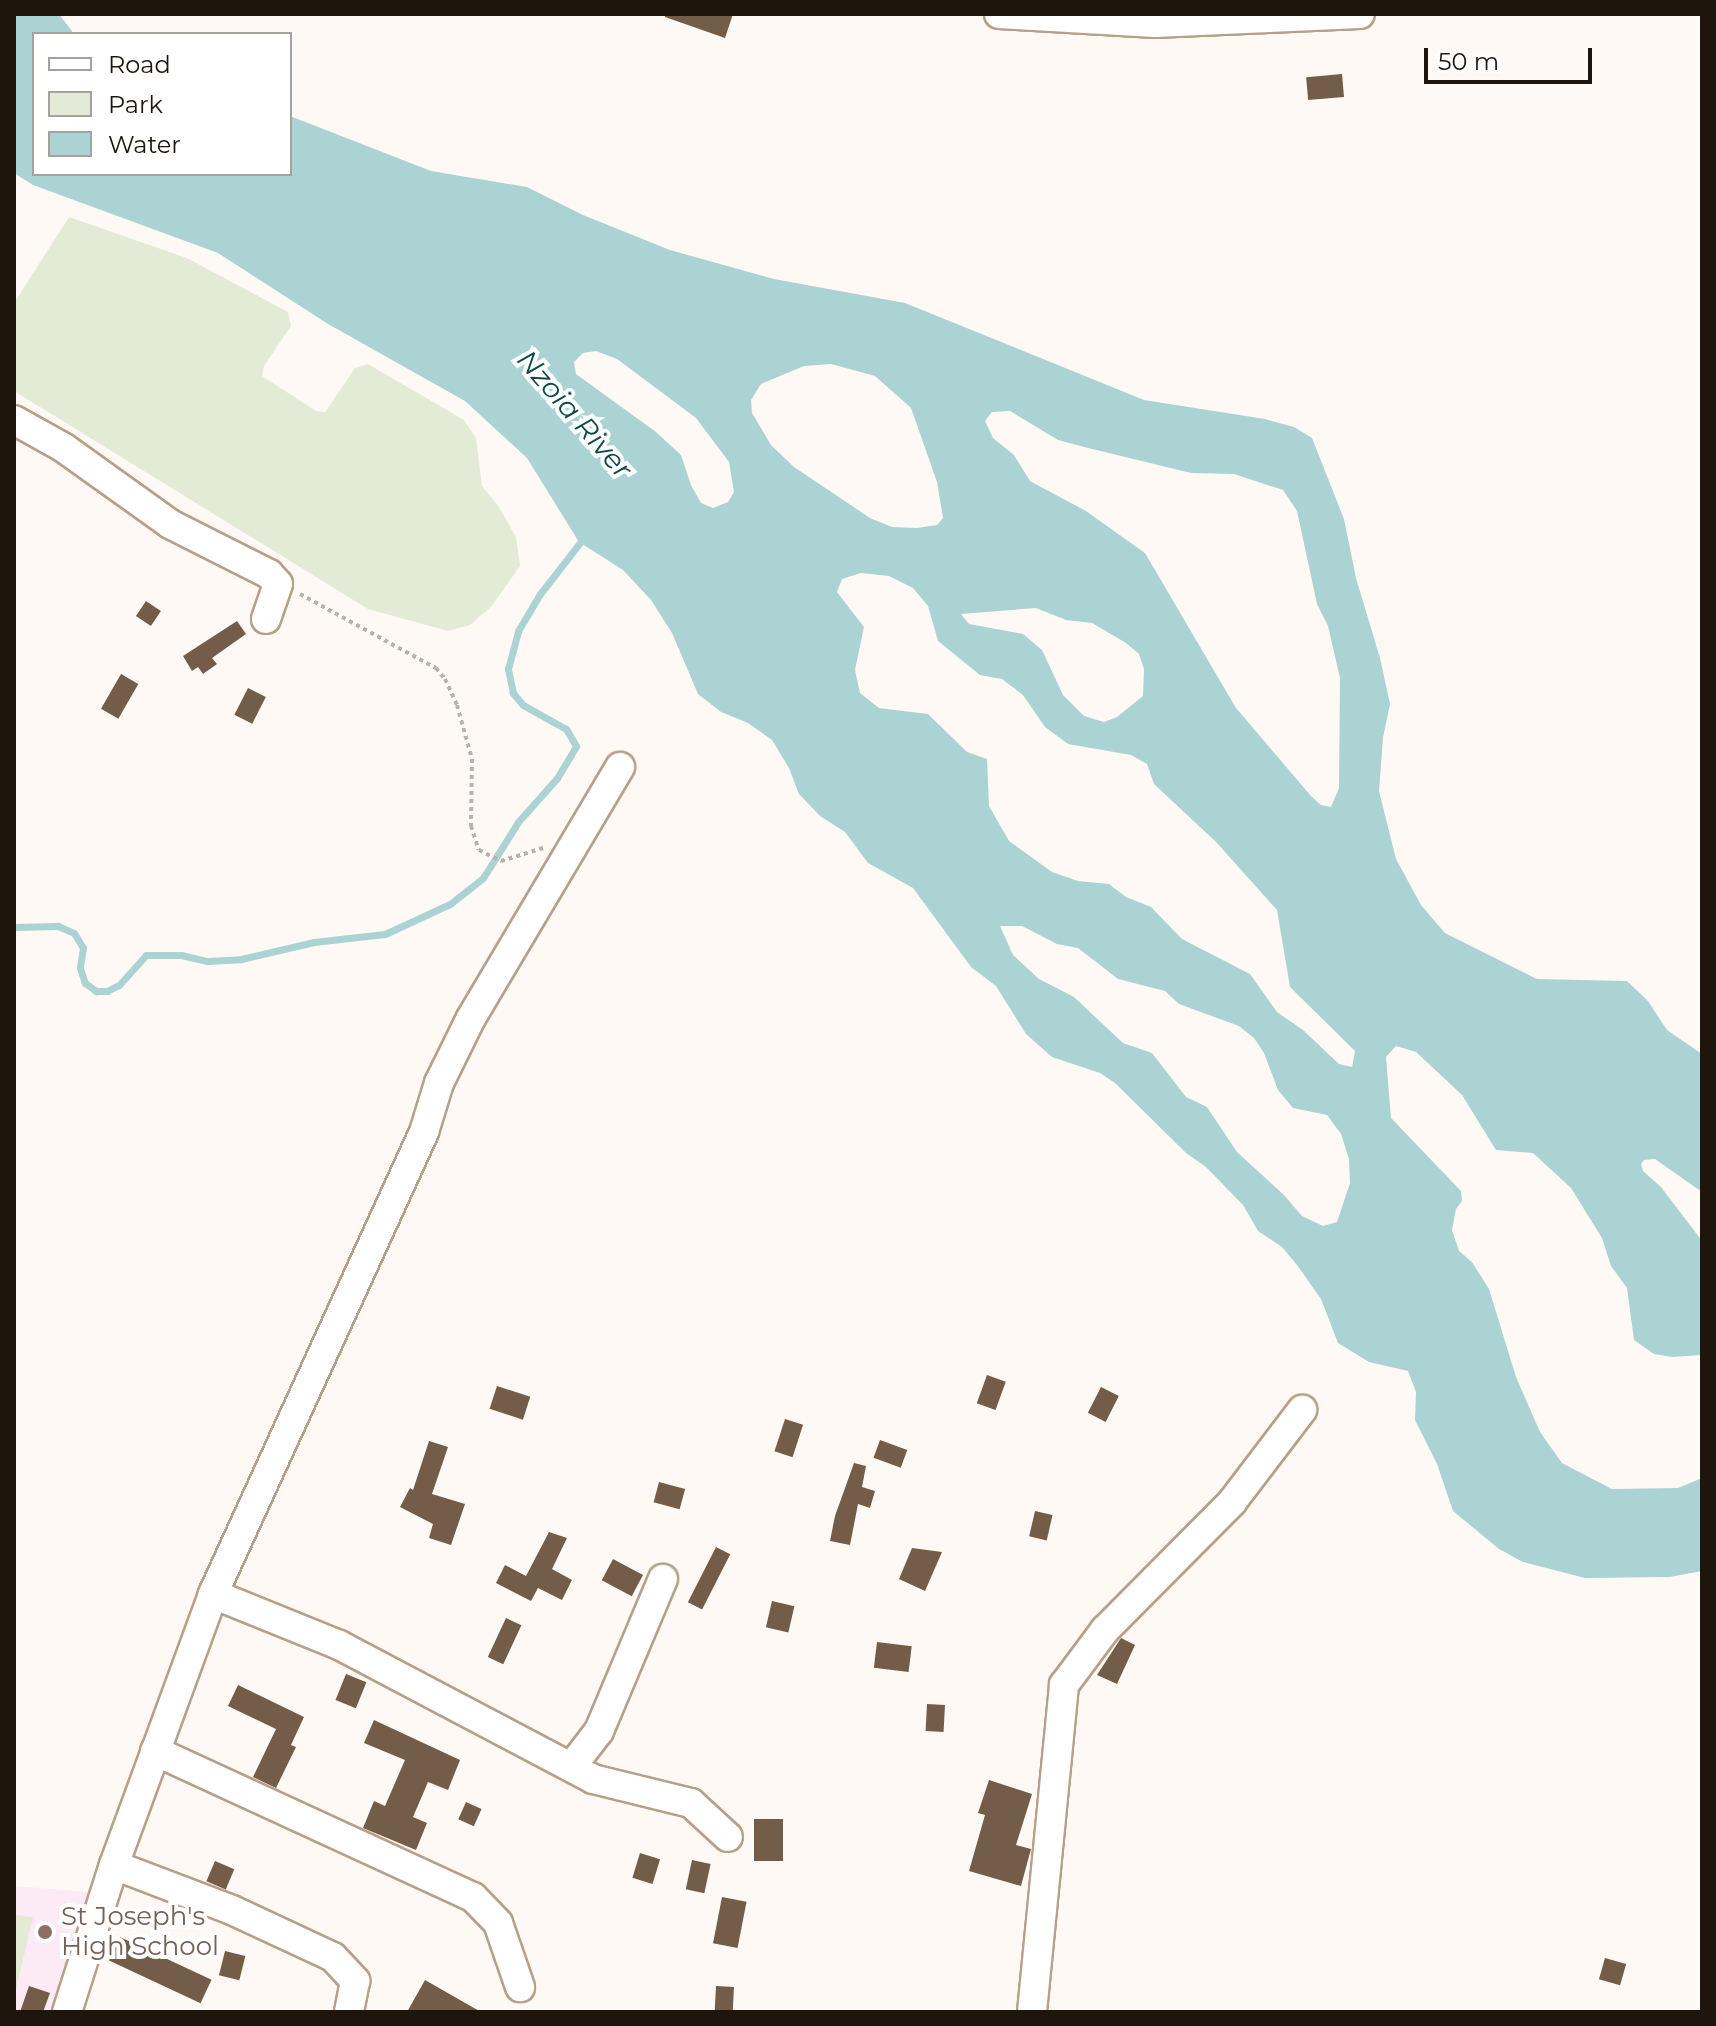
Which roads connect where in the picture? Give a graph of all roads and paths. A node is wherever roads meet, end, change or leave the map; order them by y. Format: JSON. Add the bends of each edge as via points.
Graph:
{"nodes":[{"id":1,"x":999,"y":14,"type":"edge"},
{"id":2,"x":1360,"y":14,"type":"edge"},
{"id":3,"x":14,"y":420,"type":"edge"},
{"id":4,"x":278,"y":584,"type":"junction"},
{"id":5,"x":266,"y":619,"type":"dead end"},
{"id":6,"x":620,"y":767,"type":"dead end"},
{"id":7,"x":568,"y":855,"type":"junction"},
{"id":8,"x":1302,"y":1410,"type":"dead end"},
{"id":9,"x":663,"y":1579,"type":"dead end"},
{"id":10,"x":213,"y":1594,"type":"junction"},
{"id":11,"x":155,"y":1751,"type":"junction"},
{"id":12,"x":572,"y":1766,"type":"junction"},
{"id":13,"x":728,"y":1837,"type":"dead end"},
{"id":14,"x":114,"y":1865,"type":"junction"},
{"id":15,"x":520,"y":1987,"type":"dead end"},
{"id":16,"x":67,"y":2012,"type":"edge"},
{"id":17,"x":349,"y":2012,"type":"edge"},
{"id":18,"x":1032,"y":2012,"type":"edge"}],
"edges":[{"from":1,"to":2,"type":"street","via":[[1155,23]]},
{"from":3,"to":4,"type":"street","via":[[64,448],[139,505]]},
{"from":4,"to":5,"type":"street"},
{"from":4,"to":7,"type":"path","via":[[400,647],[445,679],[472,759],[471,826],[479,850],[501,861],[539,848]]},
{"from":6,"to":7,"type":"street"},
{"from":7,"to":10,"type":"street","via":[[471,1018],[439,1083],[424,1132]]},
{"from":8,"to":18,"type":"street","via":[[1232,1502],[1105,1630],[1064,1685]]},
{"from":9,"to":12,"type":"street","via":[[599,1731]]},
{"from":10,"to":11,"type":"street"},
{"from":10,"to":12,"type":"street","via":[[339,1645]]},
{"from":11,"to":14,"type":"street"},
{"from":11,"to":15,"type":"street","via":[[473,1897],[498,1923]]},
{"from":12,"to":13,"type":"street","via":[[603,1783],[691,1803]]},
{"from":14,"to":16,"type":"street"},
{"from":14,"to":17,"type":"street","via":[[232,1910],[333,1957],[355,1981]]}]}
